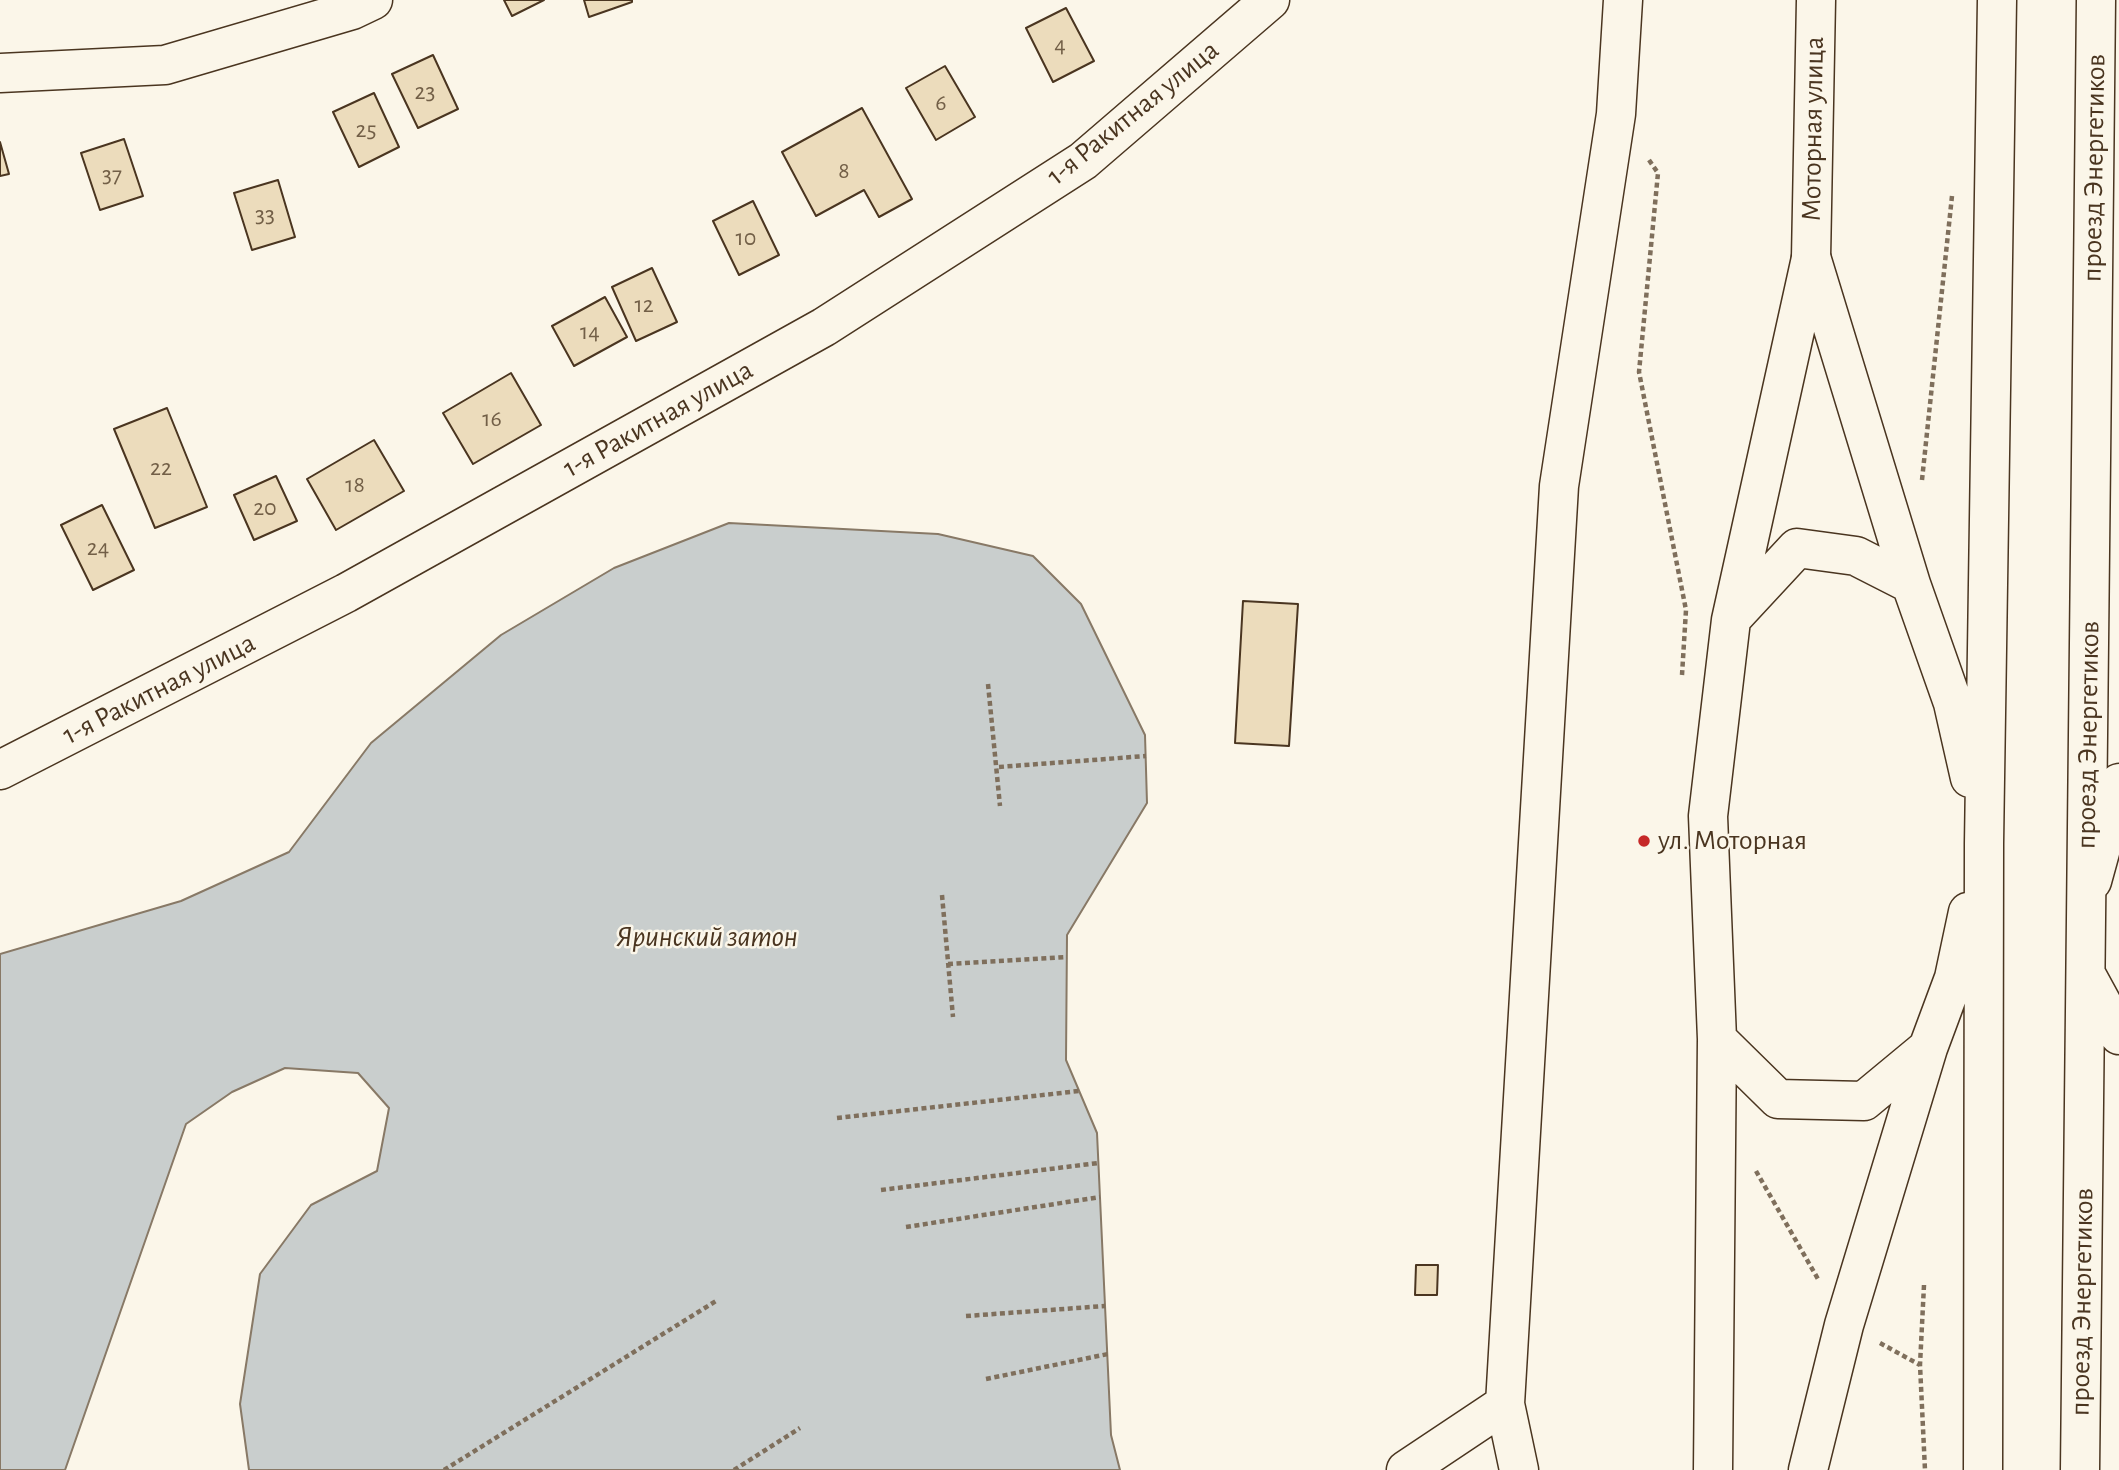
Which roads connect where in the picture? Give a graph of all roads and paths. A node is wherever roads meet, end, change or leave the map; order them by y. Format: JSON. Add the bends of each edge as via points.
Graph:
{"nodes":[{"id":1,"x":373,"y":0,"type":"edge"},
{"id":2,"x":1270,"y":0,"type":"edge"},
{"id":3,"x":1623,"y":0,"type":"edge"},
{"id":4,"x":1816,"y":0,"type":"edge"},
{"id":5,"x":1997,"y":0,"type":"edge"},
{"id":6,"x":2096,"y":0,"type":"edge"},
{"id":7,"x":0,"y":73,"type":"edge"},
{"id":8,"x":1616,"y":114,"type":"junction"},
{"id":9,"x":1953,"y":186,"type":"dead end"},
{"id":10,"x":1811,"y":258,"type":"junction"},
{"id":11,"x":1921,"y":488,"type":"dead end"},
{"id":12,"x":1911,"y":584,"type":"junction"},
{"id":13,"x":1731,"y":620,"type":"junction"},
{"id":14,"x":1682,"y":678,"type":"dead end"},
{"id":15,"x":988,"y":684,"type":"dead end"},
{"id":16,"x":1146,"y":756,"type":"dead end"},
{"id":17,"x":999,"y":767,"type":"junction"},
{"id":18,"x":0,"y":770,"type":"edge"},
{"id":19,"x":2119,"y":783,"type":"edge"},
{"id":20,"x":1000,"y":806,"type":"dead end"},
{"id":21,"x":1984,"y":843,"type":"junction"},
{"id":22,"x":942,"y":895,"type":"dead end"},
{"id":23,"x":2086,"y":903,"type":"junction"},
{"id":24,"x":1067,"y":957,"type":"dead end"},
{"id":25,"x":948,"y":964,"type":"junction"},
{"id":26,"x":2087,"y":976,"type":"junction"},
{"id":27,"x":953,"y":1017,"type":"dead end"},
{"id":28,"x":2119,"y":1035,"type":"edge"},
{"id":29,"x":1717,"y":1039,"type":"junction"},
{"id":30,"x":1928,"y":1048,"type":"junction"},
{"id":31,"x":1079,"y":1091,"type":"dead end"},
{"id":32,"x":836,"y":1118,"type":"dead end"},
{"id":33,"x":1098,"y":1163,"type":"dead end"},
{"id":34,"x":1753,"y":1166,"type":"dead end"},
{"id":35,"x":881,"y":1191,"type":"dead end"},
{"id":36,"x":1100,"y":1197,"type":"dead end"},
{"id":37,"x":906,"y":1227,"type":"dead end"},
{"id":38,"x":1924,"y":1285,"type":"dead end"},
{"id":39,"x":716,"y":1301,"type":"dead end"},
{"id":40,"x":1105,"y":1306,"type":"dead end"},
{"id":41,"x":966,"y":1316,"type":"dead end"},
{"id":42,"x":1844,"y":1325,"type":"junction"},
{"id":43,"x":1108,"y":1354,"type":"dead end"},
{"id":44,"x":1920,"y":1365,"type":"junction"},
{"id":45,"x":986,"y":1379,"type":"dead end"},
{"id":46,"x":1505,"y":1404,"type":"junction"},
{"id":47,"x":800,"y":1428,"type":"dead end"},
{"id":48,"x":444,"y":1470,"type":"edge"},
{"id":49,"x":734,"y":1470,"type":"edge"},
{"id":50,"x":1405,"y":1470,"type":"edge"},
{"id":51,"x":1519,"y":1470,"type":"edge"},
{"id":52,"x":1713,"y":1470,"type":"edge"},
{"id":53,"x":1808,"y":1470,"type":"edge"},
{"id":54,"x":1925,"y":1470,"type":"edge"},
{"id":55,"x":1983,"y":1470,"type":"edge"},
{"id":56,"x":2080,"y":1470,"type":"edge"}],
"edges":[{"from":1,"to":7,"type":"main road","via":[[164,65]]},
{"from":2,"to":18,"type":"main road","name":"1-я Ракитная улица","via":[[1083,160],[824,327],[346,593]]},
{"from":3,"to":8,"type":"main road"},
{"from":4,"to":10,"type":"main road","name":"Моторная улица"},
{"from":5,"to":21,"type":"main road"},
{"from":6,"to":23,"type":"main road","name":"проезд Энергетиков"},
{"from":8,"to":14,"type":"path","via":[[1658,173],[1639,372],[1686,610]]},
{"from":8,"to":46,"type":"main road","via":[[1559,486]]},
{"from":9,"to":11,"type":"path"},
{"from":10,"to":12,"type":"main road"},
{"from":10,"to":13,"type":"main road"},
{"from":12,"to":13,"type":"main road","via":[[1856,556],[1797,548]]},
{"from":12,"to":21,"type":"main road","via":[[1953,702]]},
{"from":13,"to":29,"type":"main road","via":[[1708,816]]},
{"from":15,"to":17,"type":"path"},
{"from":16,"to":17,"type":"path"},
{"from":17,"to":20,"type":"path"},
{"from":19,"to":23,"type":"main road"},
{"from":21,"to":30,"type":"main road","via":[[1954,978]]},
{"from":21,"to":55,"type":"main road"},
{"from":22,"to":25,"type":"path"},
{"from":23,"to":26,"type":"main road","name":"проезд Энергетиков"},
{"from":24,"to":25,"type":"path"},
{"from":25,"to":27,"type":"path"},
{"from":26,"to":28,"type":"main road"},
{"from":26,"to":56,"type":"main road","name":"проезд Энергетиков"},
{"from":29,"to":30,"type":"main road","via":[[1778,1098],[1864,1101]]},
{"from":29,"to":52,"type":"main road"},
{"from":30,"to":42,"type":"main road"},
{"from":31,"to":32,"type":"path"},
{"from":33,"to":35,"type":"path"},
{"from":34,"to":42,"type":"path"},
{"from":36,"to":37,"type":"path"},
{"from":38,"to":44,"type":"path"},
{"from":39,"to":48,"type":"path"},
{"from":40,"to":41,"type":"path"},
{"from":42,"to":44,"type":"path"},
{"from":42,"to":53,"type":"main road"},
{"from":43,"to":45,"type":"path"},
{"from":44,"to":54,"type":"path"},
{"from":46,"to":50,"type":"main road"},
{"from":46,"to":51,"type":"main road"},
{"from":47,"to":49,"type":"path"}]}
